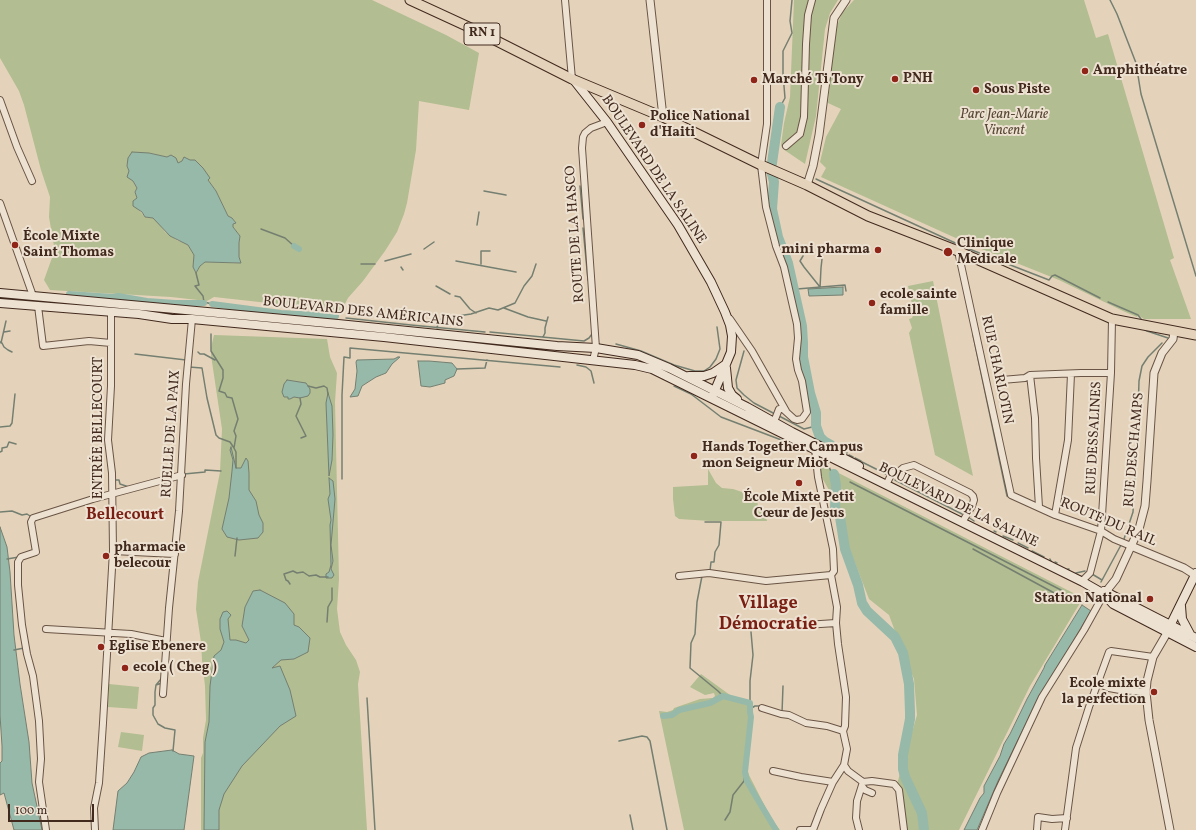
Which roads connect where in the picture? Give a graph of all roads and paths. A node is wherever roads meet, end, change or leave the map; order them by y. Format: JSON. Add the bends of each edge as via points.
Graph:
{"nodes":[{"id":1,"x":410,"y":0,"type":"edge"},
{"id":2,"x":565,"y":0,"type":"edge"},
{"id":3,"x":650,"y":0,"type":"edge"},
{"id":4,"x":767,"y":0,"type":"edge"},
{"id":5,"x":812,"y":0,"type":"edge"},
{"id":6,"x":846,"y":0,"type":"edge"},
{"id":7,"x":572,"y":79,"type":"junction"},
{"id":8,"x":0,"y":100,"type":"edge"},
{"id":9,"x":2,"y":112,"type":"edge"},
{"id":10,"x":663,"y":117,"type":"junction"},
{"id":11,"x":607,"y":122,"type":"junction"},
{"id":12,"x":786,"y":146,"type":"dead end"},
{"id":13,"x":769,"y":168,"type":"junction"},
{"id":14,"x":32,"y":181,"type":"dead end"},
{"id":15,"x":807,"y":185,"type":"junction"},
{"id":16,"x":0,"y":203,"type":"edge"},
{"id":17,"x":958,"y":251,"type":"junction"},
{"id":18,"x":0,"y":293,"type":"edge"},
{"id":19,"x":33,"y":296,"type":"junction"},
{"id":20,"x":0,"y":303,"type":"edge"},
{"id":21,"x":38,"y":306,"type":"junction"},
{"id":22,"x":111,"y":312,"type":"junction"},
{"id":23,"x":725,"y":312,"type":"junction"},
{"id":24,"x":192,"y":319,"type":"junction"},
{"id":25,"x":1112,"y":319,"type":"junction"},
{"id":26,"x":1174,"y":331,"type":"junction"},
{"id":27,"x":1196,"y":335,"type":"edge"},
{"id":28,"x":111,"y":343,"type":"junction"},
{"id":29,"x":596,"y":348,"type":"junction"},
{"id":30,"x":593,"y":360,"type":"junction"},
{"id":31,"x":726,"y":363,"type":"junction"},
{"id":32,"x":1111,"y":373,"type":"junction"},
{"id":33,"x":1071,"y":374,"type":"junction"},
{"id":34,"x":682,"y":375,"type":"junction"},
{"id":35,"x":1030,"y":375,"type":"junction"},
{"id":36,"x":1002,"y":380,"type":"dead end"},
{"id":37,"x":713,"y":394,"type":"junction"},
{"id":38,"x":747,"y":407,"type":"junction"},
{"id":39,"x":787,"y":413,"type":"junction"},
{"id":40,"x":774,"y":422,"type":"junction"},
{"id":41,"x":817,"y":448,"type":"junction"},
{"id":42,"x":841,"y":460,"type":"junction"},
{"id":43,"x":182,"y":475,"type":"junction"},
{"id":44,"x":888,"y":482,"type":"junction"},
{"id":45,"x":112,"y":494,"type":"junction"},
{"id":46,"x":1011,"y":495,"type":"joint"},
{"id":47,"x":1039,"y":507,"type":"junction"},
{"id":48,"x":1055,"y":515,"type":"junction"},
{"id":49,"x":963,"y":521,"type":"junction"},
{"id":50,"x":1101,"y":531,"type":"junction"},
{"id":51,"x":1128,"y":545,"type":"junction"},
{"id":52,"x":112,"y":551,"type":"junction"},
{"id":53,"x":175,"y":554,"type":"junction"},
{"id":54,"x":1196,"y":574,"type":"edge"},
{"id":55,"x":831,"y":575,"type":"junction"},
{"id":56,"x":679,"y":576,"type":"dead end"},
{"id":57,"x":1084,"y":579,"type":"junction"},
{"id":58,"x":1105,"y":593,"type":"junction"},
{"id":59,"x":1181,"y":603,"type":"junction"},
{"id":60,"x":836,"y":623,"type":"junction"},
{"id":61,"x":748,"y":624,"type":"dead end"},
{"id":62,"x":46,"y":629,"type":"dead end"},
{"id":63,"x":1169,"y":629,"type":"junction"},
{"id":64,"x":108,"y":632,"type":"junction"},
{"id":65,"x":1195,"y":637,"type":"edge"},
{"id":66,"x":166,"y":641,"type":"junction"},
{"id":67,"x":1196,"y":647,"type":"edge"},
{"id":68,"x":1153,"y":658,"type":"junction"},
{"id":69,"x":1098,"y":683,"type":"junction"},
{"id":70,"x":1146,"y":692,"type":"junction"},
{"id":71,"x":163,"y":694,"type":"dead end"},
{"id":72,"x":762,"y":708,"type":"dead end"},
{"id":73,"x":843,"y":731,"type":"junction"},
{"id":74,"x":844,"y":766,"type":"junction"},
{"id":75,"x":773,"y":771,"type":"dead end"},
{"id":76,"x":833,"y":782,"type":"junction"},
{"id":77,"x":862,"y":784,"type":"junction"},
{"id":78,"x":872,"y":792,"type":"dead end"},
{"id":79,"x":1067,"y":818,"type":"junction"},
{"id":80,"x":46,"y":830,"type":"edge"},
{"id":81,"x":95,"y":830,"type":"edge"},
{"id":82,"x":800,"y":830,"type":"edge"},
{"id":83,"x":813,"y":830,"type":"edge"},
{"id":84,"x":859,"y":830,"type":"edge"},
{"id":85,"x":904,"y":830,"type":"edge"},
{"id":86,"x":982,"y":830,"type":"edge"},
{"id":87,"x":1037,"y":830,"type":"edge"},
{"id":88,"x":1065,"y":830,"type":"edge"},
{"id":89,"x":1170,"y":830,"type":"edge"}],
"edges":[{"from":1,"to":7,"type":"main road","number":"RN 1"},
{"from":2,"to":7,"type":"street"},
{"from":3,"to":10,"type":"street"},
{"from":4,"to":13,"type":"street"},
{"from":5,"to":12,"type":"street","via":[[806,44],[804,117],[800,134]]},
{"from":6,"to":15,"type":"street","via":[[834,18],[819,135]]},
{"from":7,"to":10,"type":"main road","number":"RN 1"},
{"from":7,"to":11,"type":"main road","name":"BOULEVARD DE LA SALINE"},
{"from":8,"to":9,"type":"street"},
{"from":9,"to":14,"type":"street"},
{"from":10,"to":13,"type":"main road","number":"RN 1"},
{"from":11,"to":23,"type":"main road","name":"BOULEVARD DE LA SALINE","via":[[678,226],[711,282]]},
{"from":11,"to":29,"type":"street","name":"ROUTE DE LA HASCO","via":[[590,128],[585,133],[582,148]]},
{"from":13,"to":15,"type":"main road","number":"RN 1"},
{"from":13,"to":39,"type":"street","via":[[766,207],[784,267],[797,324],[796,359],[806,412],[797,420]]},
{"from":15,"to":17,"type":"main road","number":"RN 1","via":[[868,216]]},
{"from":16,"to":19,"type":"street"},
{"from":17,"to":25,"type":"main road","number":"RN 1"},
{"from":17,"to":46,"type":"street","name":"RUE CHARLOTIN"},
{"from":18,"to":19,"type":"main road","name":"BOULEVARD DES AMÉRICAINS"},
{"from":19,"to":29,"type":"main road","name":"BOULEVARD DES AMÉRICAINS"},
{"from":20,"to":21,"type":"main road","name":"BOULEVARD DES AMÉRICAINS"},
{"from":21,"to":22,"type":"main road","name":"BOULEVARD DES AMÉRICAINS"},
{"from":21,"to":28,"type":"street","via":[[43,346],[89,341]]},
{"from":22,"to":24,"type":"main road","name":"BOULEVARD DES AMÉRICAINS"},
{"from":22,"to":28,"type":"street","name":"ENTRÉE BELLECOURT"},
{"from":23,"to":31,"type":"main road","name":"BOULEVARD DE LA SALINE","via":[[732,336],[731,352]]},
{"from":23,"to":39,"type":"street","via":[[752,351]]},
{"from":24,"to":30,"type":"main road","name":"BOULEVARD DES AMÉRICAINS"},
{"from":24,"to":43,"type":"street","name":"RUELLE DE LA PAIX"},
{"from":25,"to":26,"type":"main road","number":"RN 1"},
{"from":25,"to":32,"type":"street","name":"RUE DESSALINES"},
{"from":26,"to":27,"type":"main road","number":"RN 1"},
{"from":26,"to":51,"type":"street","name":"RUE DESCHAMPS","via":[[1173,339],[1162,353],[1154,373],[1145,506],[1139,529]]},
{"from":28,"to":45,"type":"street","name":"ENTRÉE BELLECOURT","via":[[108,440]]},
{"from":29,"to":30,"type":"street","name":"ROUTE DE LA HASCO"},
{"from":29,"to":34,"type":"main road","name":"BOULEVARD DES AMÉRICAINS","via":[[638,355]]},
{"from":30,"to":37,"type":"main road","name":"BOULEVARD DES AMÉRICAINS","via":[[652,369]]},
{"from":31,"to":34,"type":"main road","via":[[704,376]]},
{"from":31,"to":37,"type":"main road","name":"BOULEVARD DE LA SALINE"},
{"from":31,"to":38,"type":"main road","via":[[728,388],[732,395]]},
{"from":32,"to":33,"type":"street"},
{"from":32,"to":50,"type":"street","name":"RUE DESSALINES"},
{"from":33,"to":35,"type":"street"},
{"from":33,"to":48,"type":"street","via":[[1068,440]]},
{"from":34,"to":37,"type":"main road","name":"BOULEVARD DES AMÉRICAINS"},
{"from":35,"to":36,"type":"street","via":[[1025,378]]},
{"from":35,"to":47,"type":"street","via":[[1035,418]]},
{"from":37,"to":38,"type":"main road","name":"BOULEVARD DE LA SALINE"},
{"from":37,"to":41,"type":"main road","name":"BOULEVARD DE LA SALINE"},
{"from":38,"to":40,"type":"main road","name":"BOULEVARD DE LA SALINE"},
{"from":39,"to":40,"type":"street","via":[[779,409]]},
{"from":40,"to":41,"type":"main road","name":"BOULEVARD DE LA SALINE"},
{"from":41,"to":42,"type":"main road","name":"BOULEVARD DE LA SALINE"},
{"from":41,"to":55,"type":"street","via":[[818,477],[833,549],[834,571]]},
{"from":42,"to":44,"type":"main road","name":"BOULEVARD DE LA SALINE"},
{"from":42,"to":58,"type":"main road","name":"BOULEVARD DE LA SALINE"},
{"from":43,"to":45,"type":"street"},
{"from":43,"to":53,"type":"street","name":"RUELLE DE LA PAIX"},
{"from":44,"to":49,"type":"main road","name":"BOULEVARD DE LA SALINE"},
{"from":44,"to":49,"type":"street","via":[[892,473],[914,465],[970,493],[974,500]]},
{"from":45,"to":52,"type":"street","name":"ENTRÉE BELLECOURT"},
{"from":45,"to":80,"type":"street","via":[[33,518],[31,522],[36,552],[21,557],[17,567],[22,625],[39,721],[39,782]]},
{"from":46,"to":47,"type":"street","name":"ROUTE DU RAIL"},
{"from":47,"to":48,"type":"street","name":"ROUTE DU RAIL"},
{"from":48,"to":50,"type":"street","name":"ROUTE DU RAIL"},
{"from":49,"to":57,"type":"main road","name":"BOULEVARD DE LA SALINE"},
{"from":50,"to":51,"type":"street","name":"ROUTE DU RAIL"},
{"from":50,"to":57,"type":"street","name":"RUE DESSALINES","via":[[1090,573]]},
{"from":51,"to":54,"type":"street","name":"ROUTE DU RAIL"},
{"from":51,"to":58,"type":"street","name":"RUE DESCHAMPS","via":[[1116,579]]},
{"from":52,"to":53,"type":"street"},
{"from":52,"to":64,"type":"street","name":"ENTRÉE BELLECOURT"},
{"from":53,"to":66,"type":"street","name":"RUELLE DE LA PAIX"},
{"from":54,"to":59,"type":"main road"},
{"from":55,"to":56,"type":"street","via":[[766,581],[710,573]]},
{"from":55,"to":60,"type":"street","via":[[837,607]]},
{"from":57,"to":58,"type":"main road","name":"BOULEVARD DE LA SALINE"},
{"from":58,"to":63,"type":"main road","name":"BOULEVARD DE LA SALINE"},
{"from":58,"to":86,"type":"street","via":[[1042,697]]},
{"from":59,"to":63,"type":"main road"},
{"from":59,"to":65,"type":"main road","via":[[1182,619]]},
{"from":60,"to":61,"type":"street"},
{"from":60,"to":73,"type":"street","via":[[846,697]]},
{"from":62,"to":64,"type":"street"},
{"from":63,"to":65,"type":"main road","name":"BOULEVARD DE LA SALINE"},
{"from":63,"to":67,"type":"main road","name":"BOULEVARD DE LA SALINE"},
{"from":63,"to":68,"type":"street"},
{"from":64,"to":66,"type":"street"},
{"from":64,"to":81,"type":"street","name":"ENTRÉE BELLECOURT","via":[[99,783],[94,808]]},
{"from":66,"to":71,"type":"street","name":"RUELLE DE LA PAIX"},
{"from":68,"to":69,"type":"street","via":[[1111,651]]},
{"from":68,"to":70,"type":"street"},
{"from":69,"to":70,"type":"street","via":[[1109,688]]},
{"from":69,"to":79,"type":"street","via":[[1076,748]]},
{"from":70,"to":89,"type":"street"},
{"from":72,"to":73,"type":"street","via":[[789,715],[806,723]]},
{"from":73,"to":74,"type":"street","via":[[847,749]]},
{"from":74,"to":76,"type":"street"},
{"from":74,"to":77,"type":"street"},
{"from":75,"to":76,"type":"street"},
{"from":76,"to":83,"type":"street"},
{"from":77,"to":78,"type":"street","via":[[865,790]]},
{"from":77,"to":84,"type":"street","via":[[856,806]]},
{"from":77,"to":85,"type":"street","via":[[872,781],[894,784],[899,790]]},
{"from":79,"to":87,"type":"street","via":[[1038,817]]},
{"from":79,"to":88,"type":"street"},
{"from":82,"to":83,"type":"street"}]}
